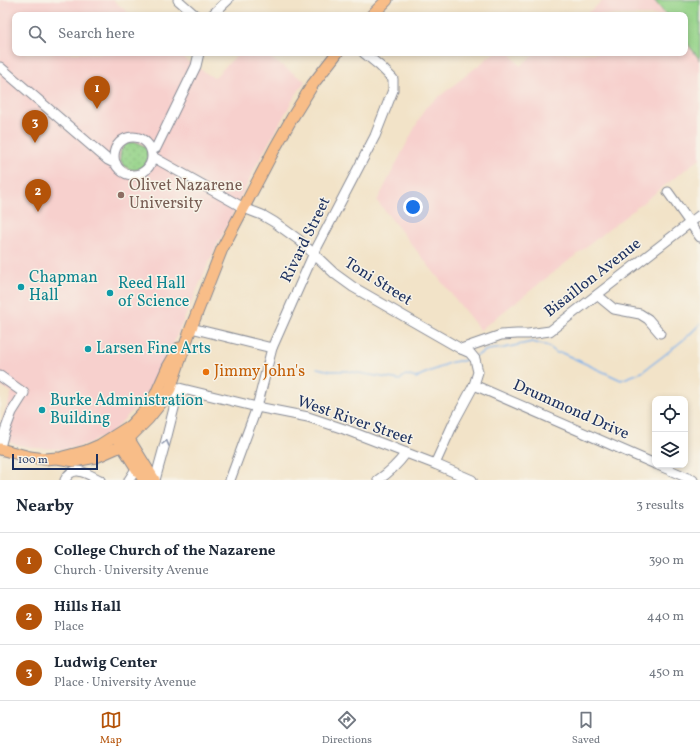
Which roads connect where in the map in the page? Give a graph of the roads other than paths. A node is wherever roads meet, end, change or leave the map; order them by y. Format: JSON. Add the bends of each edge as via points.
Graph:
{"nodes":[{"id":1,"x":178,"y":0,"type":"edge"},
{"id":2,"x":228,"y":0,"type":"edge"},
{"id":3,"x":387,"y":0,"type":"edge"},
{"id":4,"x":192,"y":12,"type":"edge"},
{"id":5,"x":215,"y":12,"type":"edge"},
{"id":6,"x":375,"y":12,"type":"edge"},
{"id":7,"x":198,"y":56,"type":"edge"},
{"id":8,"x":335,"y":56,"type":"edge"},
{"id":9,"x":368,"y":56,"type":"edge"},
{"id":10,"x":0,"y":67,"type":"edge"},
{"id":11,"x":152,"y":154,"type":"junction"},
{"id":12,"x":116,"y":164,"type":"junction"},
{"id":13,"x":668,"y":192,"type":"dead end"},
{"id":14,"x":244,"y":208,"type":"junction"},
{"id":15,"x":700,"y":215,"type":"edge"},
{"id":16,"x":690,"y":223,"type":"junction"},
{"id":17,"x":700,"y":237,"type":"edge"},
{"id":18,"x":314,"y":253,"type":"junction"},
{"id":19,"x":597,"y":295,"type":"junction"},
{"id":20,"x":191,"y":328,"type":"junction"},
{"id":21,"x":660,"y":333,"type":"dead end"},
{"id":22,"x":272,"y":348,"type":"junction"},
{"id":23,"x":464,"y":350,"type":"junction"},
{"id":24,"x":0,"y":376,"type":"edge"},
{"id":25,"x":474,"y":384,"type":"junction"},
{"id":26,"x":174,"y":385,"type":"junction"},
{"id":27,"x":257,"y":407,"type":"junction"},
{"id":28,"x":122,"y":438,"type":"junction"},
{"id":29,"x":0,"y":448,"type":"edge"},
{"id":30,"x":406,"y":453,"type":"junction"},
{"id":31,"x":652,"y":463,"type":"edge"},
{"id":32,"x":435,"y":464,"type":"junction"},
{"id":33,"x":665,"y":468,"type":"edge"},
{"id":34,"x":136,"y":469,"type":"junction"},
{"id":35,"x":64,"y":480,"type":"edge"},
{"id":36,"x":100,"y":480,"type":"edge"},
{"id":37,"x":129,"y":480,"type":"edge"},
{"id":38,"x":144,"y":480,"type":"edge"},
{"id":39,"x":154,"y":480,"type":"edge"},
{"id":40,"x":230,"y":480,"type":"edge"},
{"id":41,"x":378,"y":480,"type":"edge"},
{"id":42,"x":472,"y":480,"type":"edge"},
{"id":43,"x":693,"y":480,"type":"edge"}],
"edges":[{"from":1,"to":4,"type":"street"},
{"from":2,"to":5,"type":"street"},
{"from":3,"to":6,"type":"main road"},
{"from":7,"to":11,"type":"street","via":[[196,66]]},
{"from":8,"to":14,"type":"main road","via":[[292,118]]},
{"from":9,"to":18,"type":"street","name":"Rivard Street","via":[[393,79],[393,90],[375,136]]},
{"from":10,"to":12,"type":"street","via":[[108,160]]},
{"from":11,"to":12,"type":"street","via":[[148,169],[137,175],[125,173]]},
{"from":11,"to":12,"type":"street","via":[[145,140],[132,136],[116,146]]},
{"from":11,"to":14,"type":"street","name":"Toni Street"},
{"from":13,"to":16,"type":"street"},
{"from":14,"to":18,"type":"street","name":"Toni Street","via":[[274,222]]},
{"from":14,"to":20,"type":"main road","via":[[222,249]]},
{"from":15,"to":16,"type":"street","name":"Bisaillon Avenue"},
{"from":16,"to":17,"type":"street"},
{"from":16,"to":19,"type":"street","name":"Bisaillon Avenue"},
{"from":18,"to":22,"type":"street","name":"Rivard Street"},
{"from":18,"to":23,"type":"street","name":"Toni Street","via":[[335,274],[353,287]]},
{"from":19,"to":21,"type":"street","via":[[614,310],[640,314]]},
{"from":19,"to":23,"type":"street","name":"Bisaillon Avenue","via":[[550,331],[501,335]]},
{"from":20,"to":22,"type":"street"},
{"from":20,"to":26,"type":"main road"},
{"from":20,"to":28,"type":"main road","via":[[168,367],[156,394]]},
{"from":22,"to":27,"type":"street","name":"Rivard Street"},
{"from":23,"to":25,"type":"street","via":[[475,359],[478,372]]},
{"from":24,"to":29,"type":"street","via":[[24,392],[12,412]]},
{"from":25,"to":31,"type":"street","name":"Drummond Drive"},
{"from":25,"to":32,"type":"street"},
{"from":26,"to":27,"type":"street","name":"West River Street"},
{"from":26,"to":28,"type":"main road","via":[[148,420]]},
{"from":39,"to":26,"type":"street","one_way":true,"via":[[166,440]]},
{"from":27,"to":30,"type":"street","name":"West River Street","via":[[344,429]]},
{"from":27,"to":40,"type":"street","name":"Rivard Street"},
{"from":28,"to":29,"type":"main road","via":[[96,457],[75,461],[30,457]]},
{"from":28,"to":34,"type":"main road"},
{"from":28,"to":39,"type":"main road"},
{"from":30,"to":32,"type":"street","name":"West River Street"},
{"from":30,"to":41,"type":"street","via":[[396,466]]},
{"from":32,"to":42,"type":"street","name":"West River Street"},
{"from":33,"to":43,"type":"street"},
{"from":34,"to":37,"type":"street"},
{"from":34,"to":38,"type":"main road"},
{"from":35,"to":36,"type":"street","via":[[74,470]]}]}
